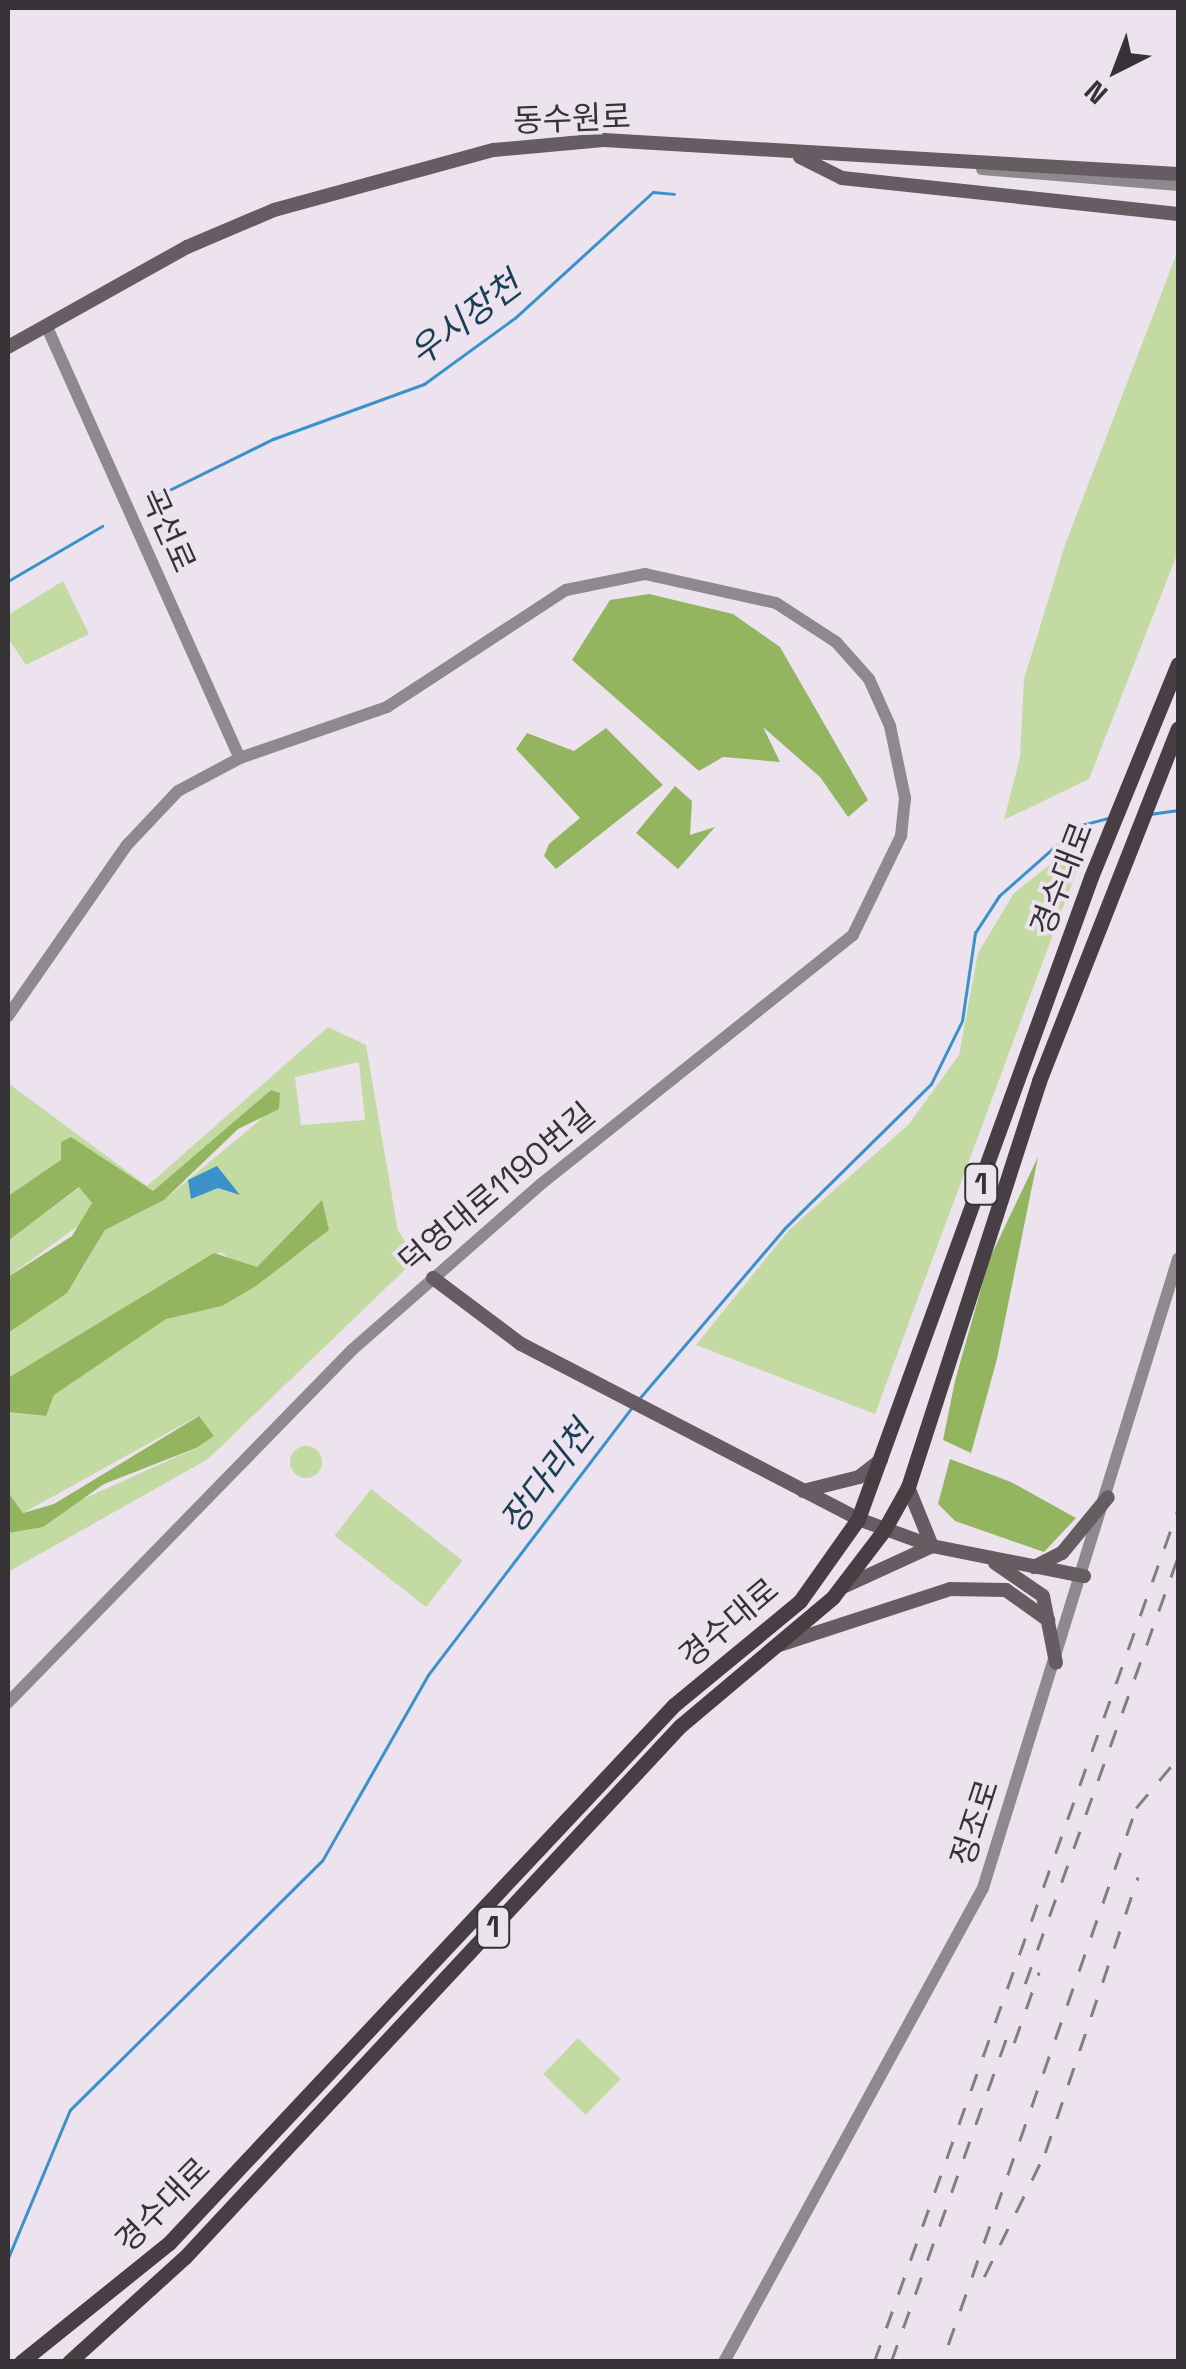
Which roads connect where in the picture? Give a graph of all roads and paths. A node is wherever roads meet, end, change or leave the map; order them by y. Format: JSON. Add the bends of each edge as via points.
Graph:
{"nodes":[{"id":1,"x":795,"y":155,"type":"junction"},
{"id":2,"x":1178,"y":174,"type":"edge"},
{"id":3,"x":1178,"y":185,"type":"edge"},
{"id":4,"x":1178,"y":214,"type":"edge"},
{"id":5,"x":46,"y":326,"type":"junction"},
{"id":6,"x":8,"y":347,"type":"edge"},
{"id":7,"x":1178,"y":664,"type":"edge"},
{"id":8,"x":1178,"y":728,"type":"edge"},
{"id":9,"x":240,"y":758,"type":"junction"},
{"id":10,"x":8,"y":1016,"type":"edge"},
{"id":11,"x":1178,"y":1259,"type":"edge"},
{"id":12,"x":434,"y":1278,"type":"junction"},
{"id":13,"x":885,"y":1456,"type":"junction"},
{"id":14,"x":908,"y":1486,"type":"junction"},
{"id":15,"x":803,"y":1491,"type":"junction"},
{"id":16,"x":1108,"y":1497,"type":"junction"},
{"id":17,"x":858,"y":1520,"type":"junction"},
{"id":18,"x":884,"y":1530,"type":"junction"},
{"id":19,"x":932,"y":1546,"type":"junction"},
{"id":20,"x":986,"y":1557,"type":"junction"},
{"id":21,"x":1034,"y":1567,"type":"junction"},
{"id":22,"x":1084,"y":1576,"type":"junction"},
{"id":23,"x":840,"y":1589,"type":"junction"},
{"id":24,"x":1048,"y":1620,"type":"junction"},
{"id":25,"x":778,"y":1645,"type":"junction"},
{"id":26,"x":1056,"y":1663,"type":"junction"},
{"id":27,"x":8,"y":1703,"type":"edge"},
{"id":28,"x":21,"y":2362,"type":"edge"},
{"id":29,"x":68,"y":2362,"type":"edge"},
{"id":30,"x":724,"y":2362,"type":"edge"}],
"edges":[{"from":1,"to":2,"type":"main road"},
{"from":1,"to":3,"type":"street","name":"동수원로"},
{"from":1,"to":4,"type":"main road","via":[[842,178]]},
{"from":1,"to":5,"type":"main road","name":"동수원로","via":[[604,140],[408,167],[187,246]]},
{"from":5,"to":6,"type":"main road","name":"동수원로"},
{"from":5,"to":9,"type":"street","name":"곡선로"},
{"from":7,"to":13,"type":"main road","name":"경수대로","number":"1","via":[[1103,848]]},
{"from":8,"to":14,"type":"main road","name":"경수대로","number":"1","via":[[1028,1113]]},
{"from":9,"to":10,"type":"street","via":[[178,791],[127,845]]},
{"from":9,"to":12,"type":"street","name":"덕영대로1190번길","via":[[387,707],[566,590],[606,577],[706,582],[776,603],[836,642],[870,680],[904,798],[882,892],[853,935]]},
{"from":11,"to":16,"type":"street","name":"정조로"},
{"from":12,"to":15,"type":"main road","via":[[521,1344]]},
{"from":12,"to":27,"type":"street","name":"덕영대로1190번길"},
{"from":13,"to":15,"type":"main road","via":[[859,1478]]},
{"from":13,"to":17,"type":"main road","name":"경수대로","number":"1"},
{"from":14,"to":18,"type":"main road","name":"경수대로","number":"1"},
{"from":14,"to":19,"type":"main road"},
{"from":15,"to":17,"type":"main road"},
{"from":16,"to":21,"type":"main road","via":[[1062,1553]]},
{"from":16,"to":22,"type":"street","name":"정조로"},
{"from":17,"to":18,"type":"main road"},
{"from":17,"to":28,"type":"main road","name":"경수대로","number":"1","via":[[800,1601],[674,1705],[169,2243]]},
{"from":18,"to":19,"type":"main road"},
{"from":18,"to":23,"type":"main road","name":"경수대로","number":"1"},
{"from":19,"to":20,"type":"main road"},
{"from":19,"to":23,"type":"main road"},
{"from":20,"to":21,"type":"main road"},
{"from":20,"to":24,"type":"main road","via":[[1043,1596]]},
{"from":21,"to":22,"type":"main road"},
{"from":22,"to":26,"type":"street","name":"정조로"},
{"from":23,"to":25,"type":"main road","name":"경수대로","number":"1"},
{"from":24,"to":25,"type":"main road","via":[[1006,1590],[950,1588]]},
{"from":24,"to":26,"type":"main road"},
{"from":25,"to":29,"type":"main road","name":"경수대로","number":"1","via":[[680,1726],[185,2257]]},
{"from":26,"to":30,"type":"street","name":"정조로","via":[[954,1955]]}]}
